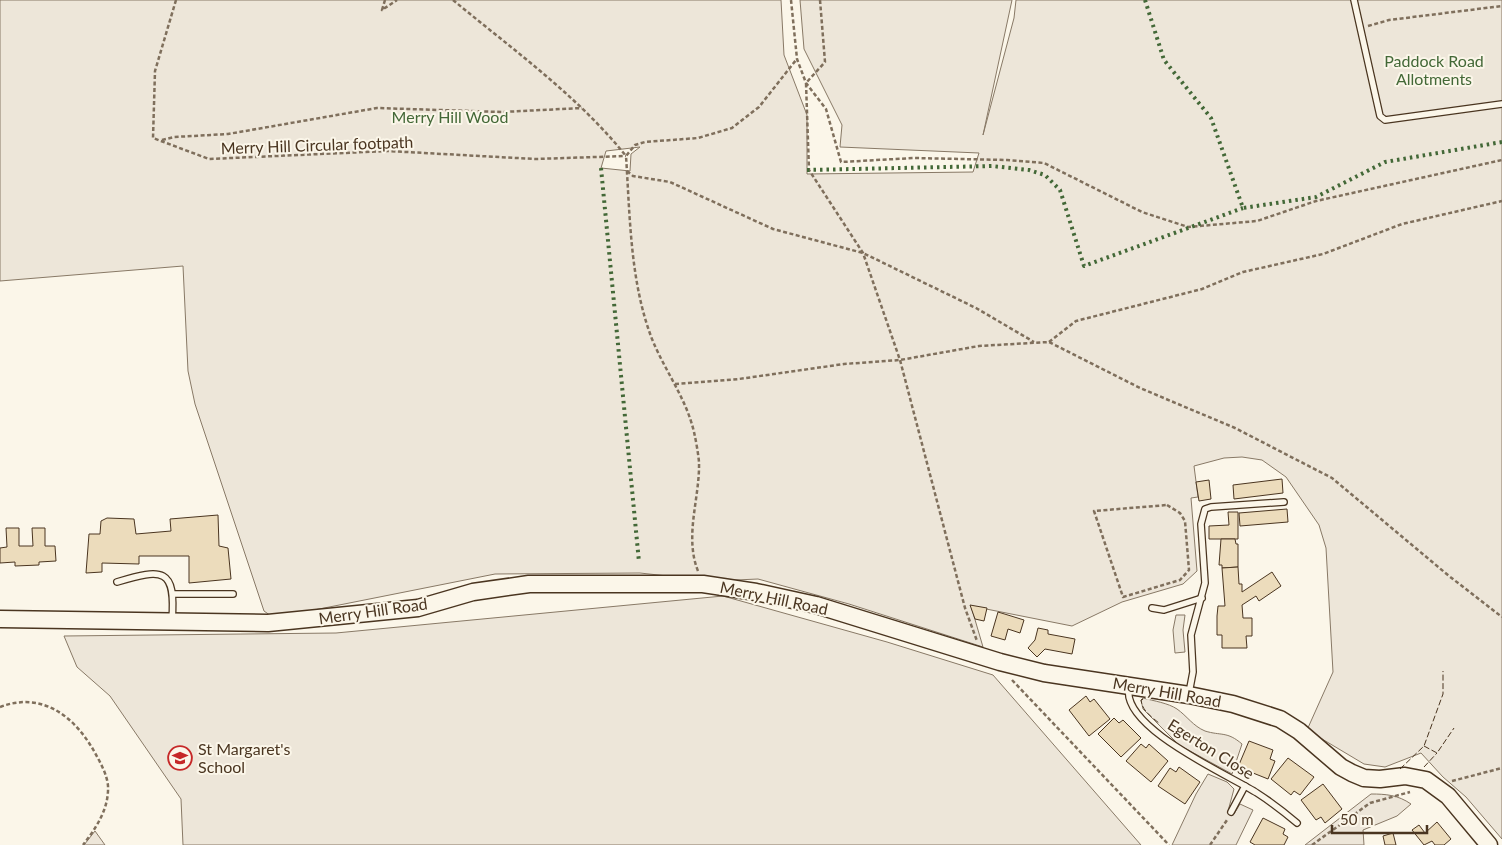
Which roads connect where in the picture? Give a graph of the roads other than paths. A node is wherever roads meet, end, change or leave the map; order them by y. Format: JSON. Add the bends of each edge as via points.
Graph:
{"nodes":[{"id":1,"x":1354,"y":0,"type":"edge"},
{"id":2,"x":1502,"y":104,"type":"edge"},
{"id":3,"x":1284,"y":502,"type":"dead end"},
{"id":4,"x":117,"y":582,"type":"dead end"},
{"id":5,"x":174,"y":594,"type":"junction"},
{"id":6,"x":233,"y":594,"type":"dead end"},
{"id":7,"x":1202,"y":598,"type":"junction"},
{"id":8,"x":1152,"y":608,"type":"dead end"},
{"id":9,"x":0,"y":619,"type":"edge"},
{"id":10,"x":172,"y":622,"type":"junction"},
{"id":11,"x":1129,"y":686,"type":"junction"},
{"id":12,"x":1189,"y":695,"type":"junction"},
{"id":13,"x":1245,"y":786,"type":"junction"},
{"id":14,"x":1231,"y":812,"type":"road end"},
{"id":15,"x":1297,"y":823,"type":"dead end"},
{"id":16,"x":1489,"y":845,"type":"edge"}],
"edges":[{"from":1,"to":2,"type":"lane","via":[[1380,116],[1385,120]]},
{"from":3,"to":7,"type":"lane","via":[[1211,506],[1205,510],[1201,524],[1205,583]]},
{"from":4,"to":5,"type":"lane","via":[[150,574],[164,576]]},
{"from":5,"to":6,"type":"lane"},
{"from":5,"to":10,"type":"lane"},
{"from":7,"to":8,"type":"lane","via":[[1164,610]]},
{"from":7,"to":12,"type":"lane","via":[[1191,635],[1193,672]]},
{"from":9,"to":10,"type":"street","name":"Merry Hill Road"},
{"from":10,"to":11,"type":"street","name":"Merry Hill Road","via":[[268,623],[353,616],[418,608],[474,592],[529,584],[703,584],[816,605],[1044,673]]},
{"from":11,"to":12,"type":"street","name":"Merry Hill Road"},
{"from":11,"to":13,"type":"lane","name":"Egerton Close","via":[[1129,701],[1134,710],[1154,729],[1173,745]]},
{"from":12,"to":16,"type":"street","name":"Merry Hill Road","via":[[1234,704],[1280,719],[1341,766],[1364,778],[1417,776],[1448,796]]},
{"from":13,"to":14,"type":"lane"},
{"from":13,"to":15,"type":"lane","name":"Egerton Close"}]}
